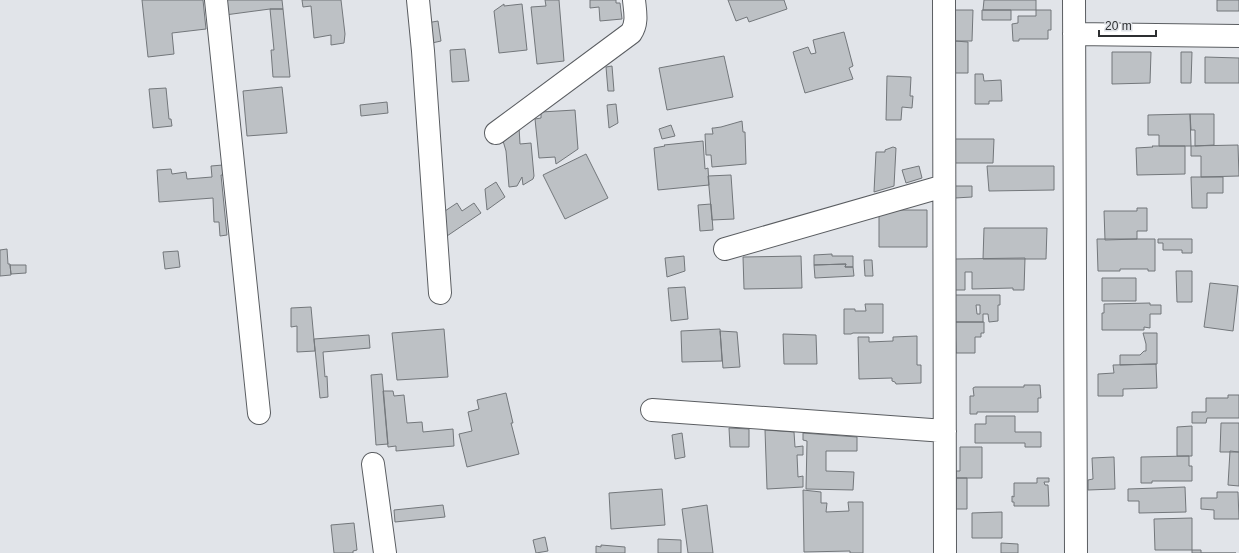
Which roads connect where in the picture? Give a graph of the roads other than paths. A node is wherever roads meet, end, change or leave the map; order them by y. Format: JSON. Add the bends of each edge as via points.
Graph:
{"nodes":[{"id":1,"x":216,"y":0,"type":"edge"},
{"id":2,"x":418,"y":0,"type":"edge"},
{"id":3,"x":634,"y":0,"type":"edge"},
{"id":4,"x":944,"y":0,"type":"edge"},
{"id":5,"x":1074,"y":0,"type":"edge"},
{"id":6,"x":1074,"y":34,"type":"junction"},
{"id":7,"x":1239,"y":36,"type":"edge"},
{"id":8,"x":496,"y":133,"type":"dead end"},
{"id":9,"x":944,"y":186,"type":"junction"},
{"id":10,"x":725,"y":249,"type":"dead end"},
{"id":11,"x":440,"y":294,"type":"dead end"},
{"id":12,"x":652,"y":410,"type":"dead end"},
{"id":13,"x":259,"y":413,"type":"dead end"},
{"id":14,"x":945,"y":431,"type":"junction"},
{"id":15,"x":373,"y":464,"type":"dead end"},
{"id":16,"x":385,"y":553,"type":"edge"},
{"id":17,"x":945,"y":553,"type":"edge"},
{"id":18,"x":1076,"y":553,"type":"edge"}],
"edges":[{"from":1,"to":13,"type":"street"},
{"from":2,"to":11,"type":"street"},
{"from":3,"to":8,"type":"street","via":[[636,14],[631,33]]},
{"from":4,"to":9,"type":"street"},
{"from":5,"to":6,"type":"street"},
{"from":6,"to":7,"type":"street"},
{"from":6,"to":18,"type":"street"},
{"from":9,"to":10,"type":"street"},
{"from":9,"to":14,"type":"street"},
{"from":12,"to":14,"type":"street"},
{"from":14,"to":17,"type":"street"},
{"from":15,"to":16,"type":"street"}]}
